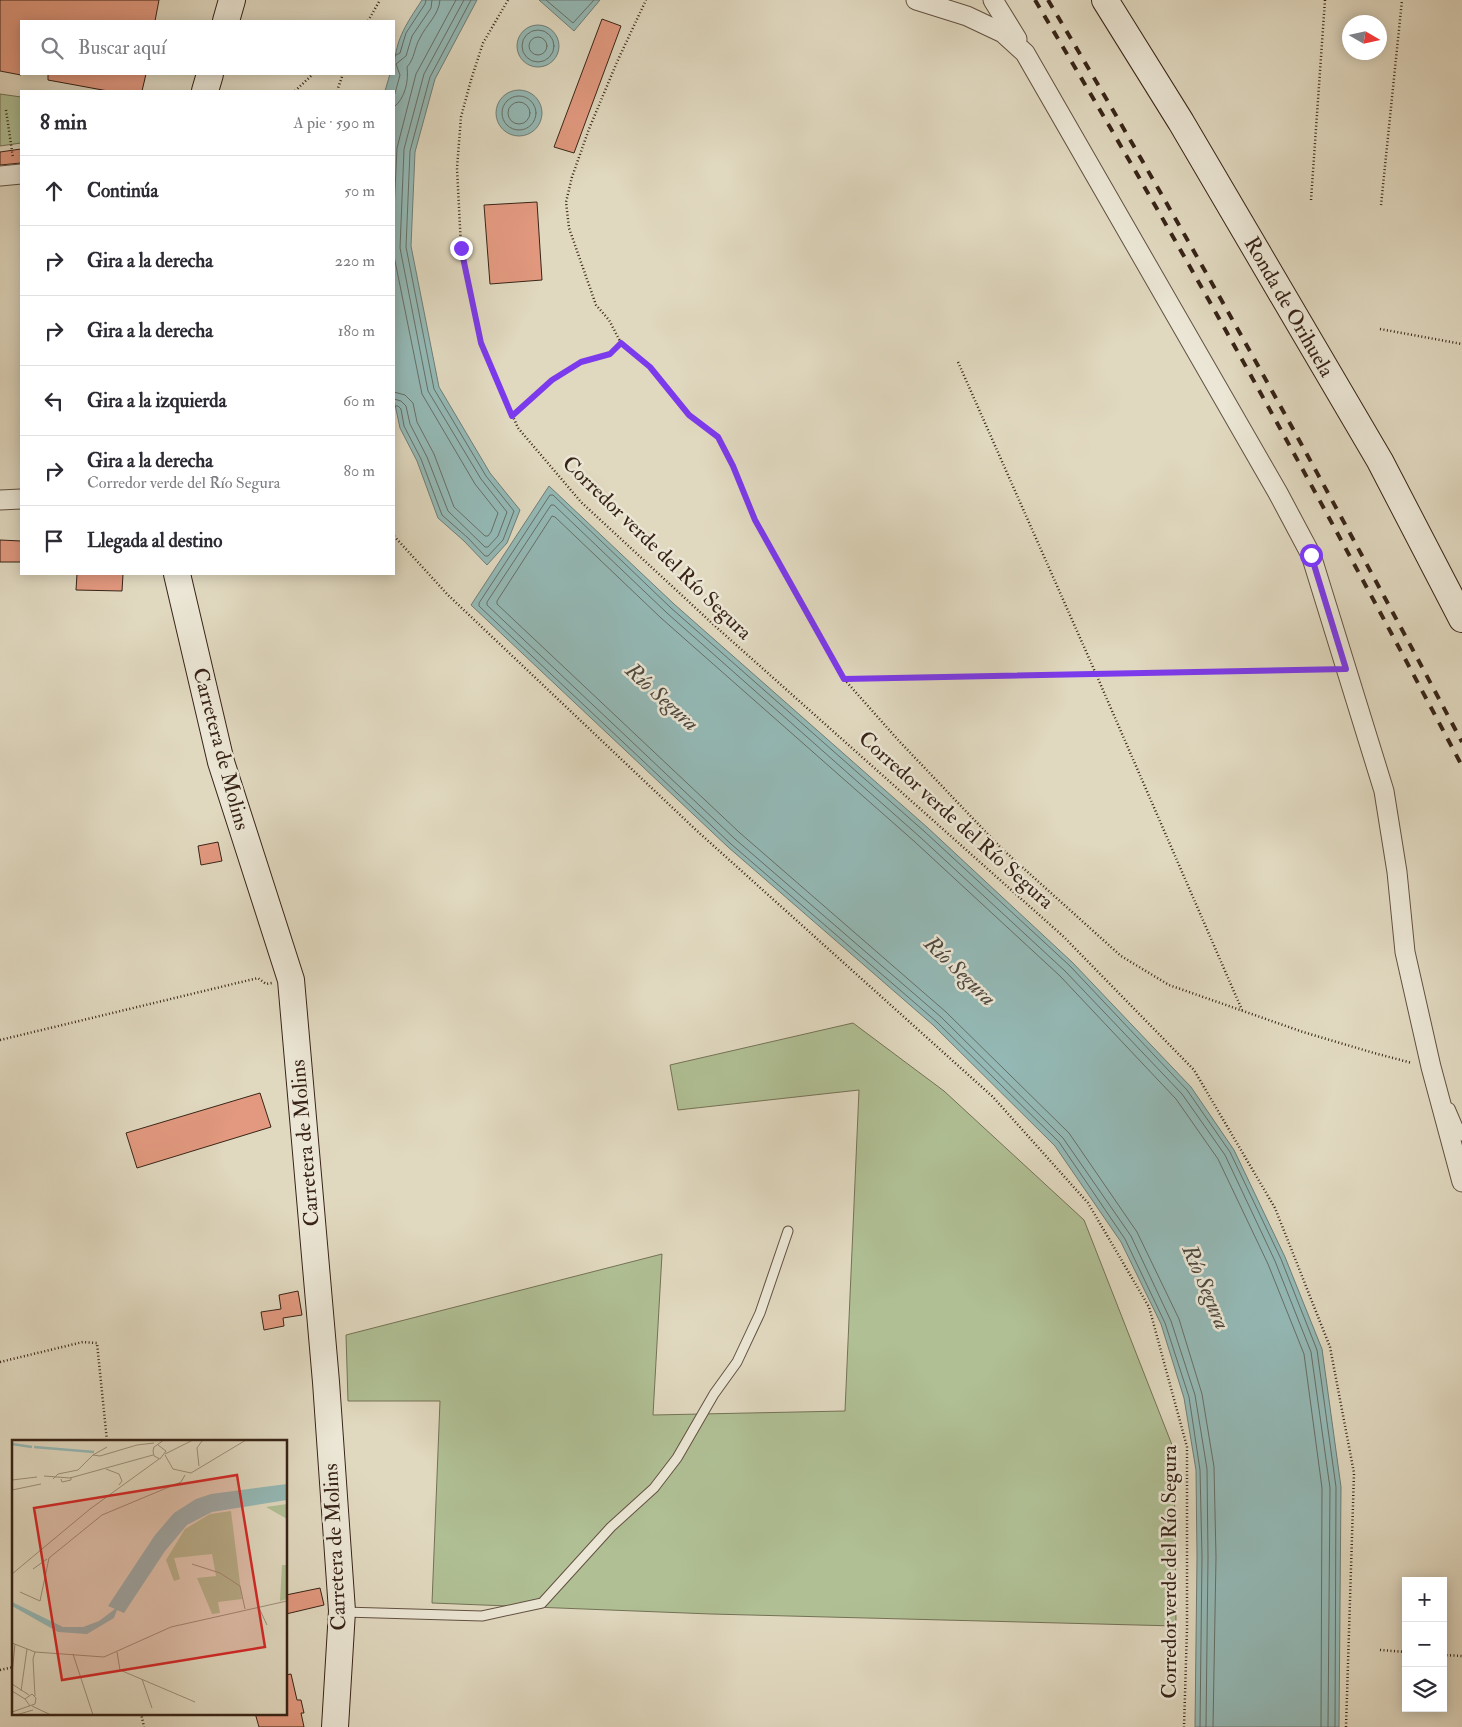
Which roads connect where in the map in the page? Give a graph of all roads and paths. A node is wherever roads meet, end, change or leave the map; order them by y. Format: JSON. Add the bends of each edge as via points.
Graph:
{"nodes":[{"id":1,"x":232,"y":0,"type":"edge"},
{"id":2,"x":380,"y":0,"type":"edge"},
{"id":3,"x":508,"y":0,"type":"edge"},
{"id":4,"x":646,"y":0,"type":"edge"},
{"id":5,"x":916,"y":0,"type":"edge"},
{"id":6,"x":994,"y":0,"type":"edge"},
{"id":7,"x":1105,"y":0,"type":"edge"},
{"id":8,"x":1325,"y":0,"type":"edge"},
{"id":9,"x":1402,"y":0,"type":"edge"},
{"id":10,"x":226,"y":20,"type":"edge"},
{"id":11,"x":369,"y":20,"type":"edge"},
{"id":12,"x":1025,"y":53,"type":"junction"},
{"id":13,"x":210,"y":75,"type":"edge"},
{"id":14,"x":312,"y":75,"type":"edge"},
{"id":15,"x":343,"y":75,"type":"edge"},
{"id":16,"x":205,"y":90,"type":"edge"},
{"id":17,"x":296,"y":90,"type":"edge"},
{"id":18,"x":338,"y":90,"type":"edge"},
{"id":19,"x":6,"y":110,"type":"dead end"},
{"id":20,"x":12,"y":175,"type":"edge"},
{"id":21,"x":1311,"y":200,"type":"dead end"},
{"id":22,"x":1381,"y":205,"type":"dead end"},
{"id":23,"x":1380,"y":329,"type":"dead end"},
{"id":24,"x":621,"y":343,"type":"junction"},
{"id":25,"x":1462,"y":344,"type":"edge"},
{"id":26,"x":958,"y":362,"type":"dead end"},
{"id":27,"x":512,"y":416,"type":"junction"},
{"id":28,"x":1380,"y":462,"type":"junction"},
{"id":29,"x":20,"y":499,"type":"edge"},
{"id":30,"x":0,"y":500,"type":"edge"},
{"id":31,"x":395,"y":537,"type":"edge"},
{"id":32,"x":177,"y":575,"type":"edge"},
{"id":33,"x":1462,"y":592,"type":"edge"},
{"id":34,"x":1462,"y":619,"type":"edge"},
{"id":35,"x":1346,"y":669,"type":"junction"},
{"id":36,"x":1096,"y":674,"type":"junction"},
{"id":37,"x":844,"y":679,"type":"junction"},
{"id":38,"x":290,"y":980,"type":"junction"},
{"id":39,"x":1242,"y":1010,"type":"junction"},
{"id":40,"x":0,"y":1040,"type":"edge"},
{"id":41,"x":1431,"y":1067,"type":"junction"},
{"id":42,"x":1462,"y":1136,"type":"edge"},
{"id":43,"x":1462,"y":1182,"type":"edge"},
{"id":44,"x":788,"y":1231,"type":"dead end"},
{"id":45,"x":0,"y":1362,"type":"edge"},
{"id":46,"x":107,"y":1440,"type":"edge"},
{"id":47,"x":342,"y":1612,"type":"junction"},
{"id":48,"x":1380,"y":1650,"type":"dead end"},
{"id":49,"x":1402,"y":1652,"type":"edge"},
{"id":50,"x":1447,"y":1655,"type":"edge"},
{"id":51,"x":1462,"y":1656,"type":"edge"},
{"id":52,"x":141,"y":1714,"type":"edge"},
{"id":53,"x":144,"y":1727,"type":"edge"},
{"id":54,"x":335,"y":1727,"type":"edge"},
{"id":55,"x":1184,"y":1727,"type":"edge"},
{"id":56,"x":1346,"y":1727,"type":"edge"}],
"edges":[{"from":1,"to":10,"type":"street"},
{"from":2,"to":11,"type":"path"},
{"from":3,"to":27,"type":"path","name":"Corredor verde del Río Segura","via":[[483,43],[471,80],[461,118],[457,168],[461,248],[481,343]]},
{"from":4,"to":24,"type":"path","via":[[589,129],[566,202],[569,228],[596,305],[609,320]]},
{"from":5,"to":12,"type":"street","via":[[967,16],[1003,33]]},
{"from":6,"to":12,"type":"street"},
{"from":7,"to":28,"type":"street","name":"Ronda de Orihuela"},
{"from":8,"to":21,"type":"path"},
{"from":9,"to":22,"type":"path"},
{"from":12,"to":35,"type":"street","via":[[1311,555]]},
{"from":13,"to":16,"type":"street"},
{"from":14,"to":17,"type":"path"},
{"from":15,"to":18,"type":"path"},
{"from":19,"to":20,"type":"path"},
{"from":23,"to":25,"type":"path"},
{"from":24,"to":27,"type":"path","via":[[610,354],[581,362],[552,380]]},
{"from":24,"to":37,"type":"path","via":[[650,367],[689,415],[718,437],[755,520]]},
{"from":26,"to":36,"type":"path"},
{"from":27,"to":56,"type":"path","name":"Corredor verde del Río Segura","via":[[518,428],[581,502],[1064,937],[1194,1070],[1276,1208],[1330,1347],[1354,1473]]},
{"from":28,"to":33,"type":"street","via":[[1421,514]]},
{"from":28,"to":34,"type":"street","name":"Ronda de Orihuela"},
{"from":29,"to":30,"type":"street"},
{"from":31,"to":55,"type":"path","name":"Corredor verde del Río Segura","via":[[448,595],[696,830],[993,1097],[1088,1203],[1148,1307],[1187,1447]]},
{"from":32,"to":38,"type":"street","name":"Carretera de Molins","via":[[221,762]]},
{"from":35,"to":36,"type":"path"},
{"from":35,"to":41,"type":"street","via":[[1384,791],[1405,952]]},
{"from":36,"to":37,"type":"path"},
{"from":36,"to":39,"type":"path"},
{"from":37,"to":39,"type":"path","via":[[1001,848],[1121,956],[1169,985]]},
{"from":38,"to":40,"type":"path","via":[[266,984],[258,978]]},
{"from":38,"to":47,"type":"street","name":"Carretera de Molins","via":[[326,1382]]},
{"from":39,"to":41,"type":"path","via":[[1303,1032]]},
{"from":41,"to":42,"type":"lane"},
{"from":41,"to":43,"type":"street"},
{"from":44,"to":47,"type":"lane","via":[[760,1313],[736,1362],[677,1458],[654,1488],[610,1527],[542,1603],[482,1616]]},
{"from":45,"to":46,"type":"path","via":[[83,1342],[97,1343]]},
{"from":47,"to":54,"type":"street","name":"Carretera de Molins"},
{"from":48,"to":49,"type":"path"},
{"from":50,"to":51,"type":"path"},
{"from":52,"to":53,"type":"path"}]}
